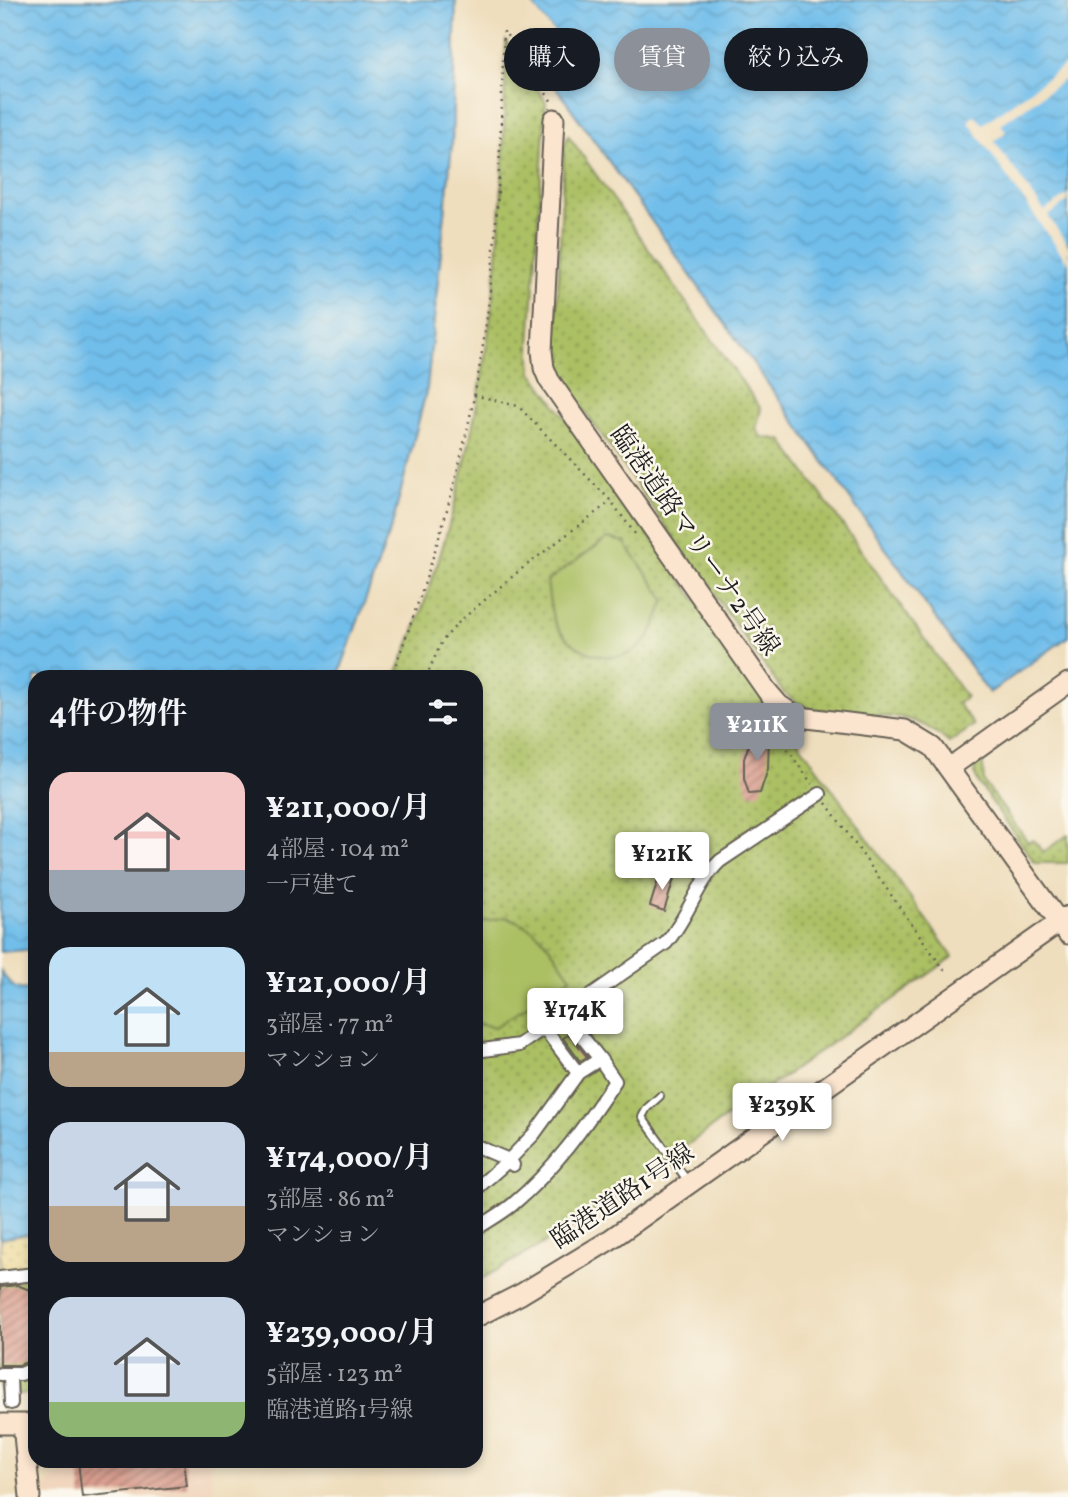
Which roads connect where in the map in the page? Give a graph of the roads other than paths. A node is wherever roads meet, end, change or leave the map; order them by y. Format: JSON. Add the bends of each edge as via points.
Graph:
{"nodes":[{"id":1,"x":555,"y":114,"type":"road end"},
{"id":2,"x":1068,"y":683,"type":"edge"},
{"id":3,"x":949,"y":768,"type":"junction"},
{"id":4,"x":820,"y":794,"type":"road end"},
{"id":5,"x":1065,"y":924,"type":"edge"},
{"id":6,"x":564,"y":1014,"type":"junction"},
{"id":7,"x":544,"y":1028,"type":"junction"},
{"id":8,"x":483,"y":1050,"type":"edge"},
{"id":9,"x":600,"y":1059,"type":"junction"},
{"id":10,"x":578,"y":1073,"type":"junction"},
{"id":11,"x":660,"y":1096,"type":"dead end"},
{"id":12,"x":483,"y":1149,"type":"edge"},
{"id":13,"x":511,"y":1163,"type":"junction"},
{"id":14,"x":483,"y":1184,"type":"edge"},
{"id":15,"x":690,"y":1184,"type":"junction"},
{"id":16,"x":483,"y":1224,"type":"edge"},
{"id":17,"x":28,"y":1275,"type":"edge"},
{"id":18,"x":0,"y":1278,"type":"edge"},
{"id":19,"x":483,"y":1313,"type":"edge"},
{"id":20,"x":28,"y":1370,"type":"edge"},
{"id":21,"x":5,"y":1375,"type":"edge"},
{"id":22,"x":11,"y":1403,"type":"dead end"},
{"id":23,"x":0,"y":1424,"type":"edge"},
{"id":24,"x":28,"y":1424,"type":"edge"},
{"id":25,"x":30,"y":1468,"type":"edge"},
{"id":26,"x":30,"y":1497,"type":"edge"}],
"edges":[{"from":1,"to":3,"type":"street","name":"臨港道路マリーナ2号線","via":[[541,351],[549,380],[618,495],[779,705],[807,718],[905,730],[933,747]]},
{"from":2,"to":3,"type":"street"},
{"from":3,"to":5,"type":"street","name":"臨港道路マリーナ2号線"},
{"from":4,"to":6,"type":"street","via":[[720,861],[707,873],[666,943]]},
{"from":5,"to":15,"type":"street","name":"臨港道路1号線"},
{"from":6,"to":7,"type":"street"},
{"from":6,"to":9,"type":"street"},
{"from":7,"to":8,"type":"street","via":[[519,1045]]},
{"from":7,"to":10,"type":"street"},
{"from":9,"to":10,"type":"street"},
{"from":9,"to":16,"type":"street","via":[[615,1081],[585,1126],[552,1167]]},
{"from":10,"to":13,"type":"street"},
{"from":11,"to":15,"type":"lane","via":[[642,1117]]},
{"from":12,"to":13,"type":"street"},
{"from":13,"to":14,"type":"street"},
{"from":15,"to":19,"type":"street","name":"臨港道路1号線","via":[[562,1270]]},
{"from":17,"to":18,"type":"street"},
{"from":20,"to":21,"type":"street"},
{"from":21,"to":22,"type":"street"},
{"from":23,"to":24,"type":"street"},
{"from":25,"to":26,"type":"street"}]}
